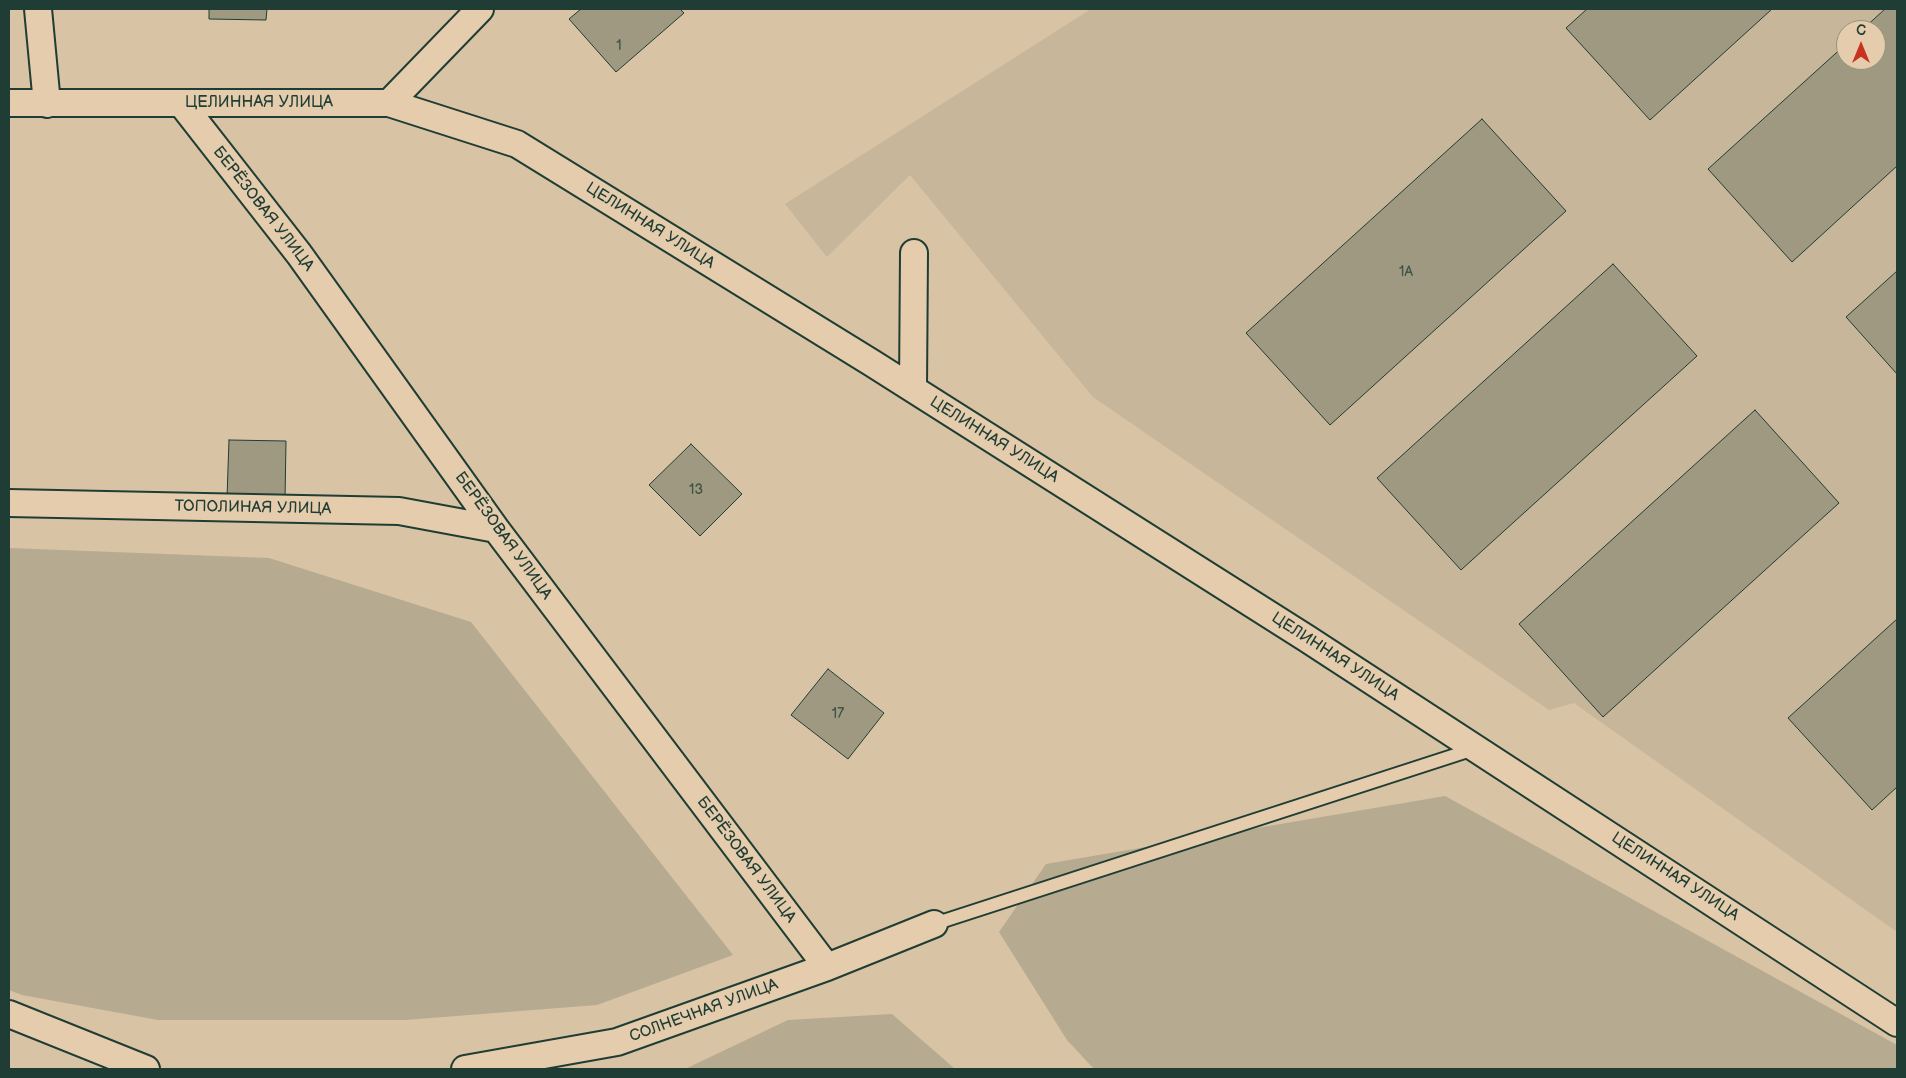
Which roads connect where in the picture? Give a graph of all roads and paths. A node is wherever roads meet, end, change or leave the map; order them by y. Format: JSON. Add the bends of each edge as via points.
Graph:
{"nodes":[{"id":1,"x":38,"y":9,"type":"edge"},
{"id":2,"x":480,"y":9,"type":"edge"},
{"id":3,"x":9,"y":102,"type":"edge"},
{"id":4,"x":181,"y":103,"type":"junction"},
{"id":5,"x":389,"y":103,"type":"junction"},
{"id":6,"x":46,"y":104,"type":"junction"},
{"id":7,"x":914,"y":253,"type":"dead end"},
{"id":8,"x":913,"y":388,"type":"junction"},
{"id":9,"x":9,"y":503,"type":"edge"},
{"id":10,"x":496,"y":529,"type":"junction"},
{"id":11,"x":1477,"y":748,"type":"junction"},
{"id":12,"x":934,"y":924,"type":"joint"},
{"id":13,"x":827,"y":967,"type":"junction"},
{"id":14,"x":9,"y":1014,"type":"edge"},
{"id":15,"x":1897,"y":1023,"type":"edge"},
{"id":16,"x":146,"y":1069,"type":"edge"},
{"id":17,"x":465,"y":1069,"type":"edge"}],
"edges":[{"from":1,"to":6,"type":"street"},
{"from":2,"to":5,"type":"street"},
{"from":3,"to":6,"type":"street","name":"ЦЕЛИННАЯ УЛИЦА"},
{"from":4,"to":5,"type":"street","name":"ЦЕЛИННАЯ УЛИЦА"},
{"from":4,"to":6,"type":"street","name":"ЦЕЛИННАЯ УЛИЦА"},
{"from":4,"to":10,"type":"street","name":"БЕРЁЗОВАЯ УЛИЦА","via":[[299,254]]},
{"from":5,"to":8,"type":"street","name":"ЦЕЛИННАЯ УЛИЦА","via":[[516,144]]},
{"from":7,"to":8,"type":"street"},
{"from":8,"to":11,"type":"street","name":"ЦЕЛИННАЯ УЛИЦА"},
{"from":9,"to":10,"type":"street","name":"ТОПОЛИНАЯ УЛИЦА","via":[[399,511]]},
{"from":10,"to":13,"type":"street","name":"БЕРЁЗОВАЯ УЛИЦА"},
{"from":11,"to":12,"type":"lane"},
{"from":11,"to":15,"type":"street","name":"ЦЕЛИННАЯ УЛИЦА"},
{"from":12,"to":13,"type":"street","name":"СОЛНЕЧНАЯ УЛИЦА"},
{"from":13,"to":17,"type":"street","name":"СОЛНЕЧНАЯ УЛИЦА","via":[[617,1042]]},
{"from":14,"to":16,"type":"street"}]}
